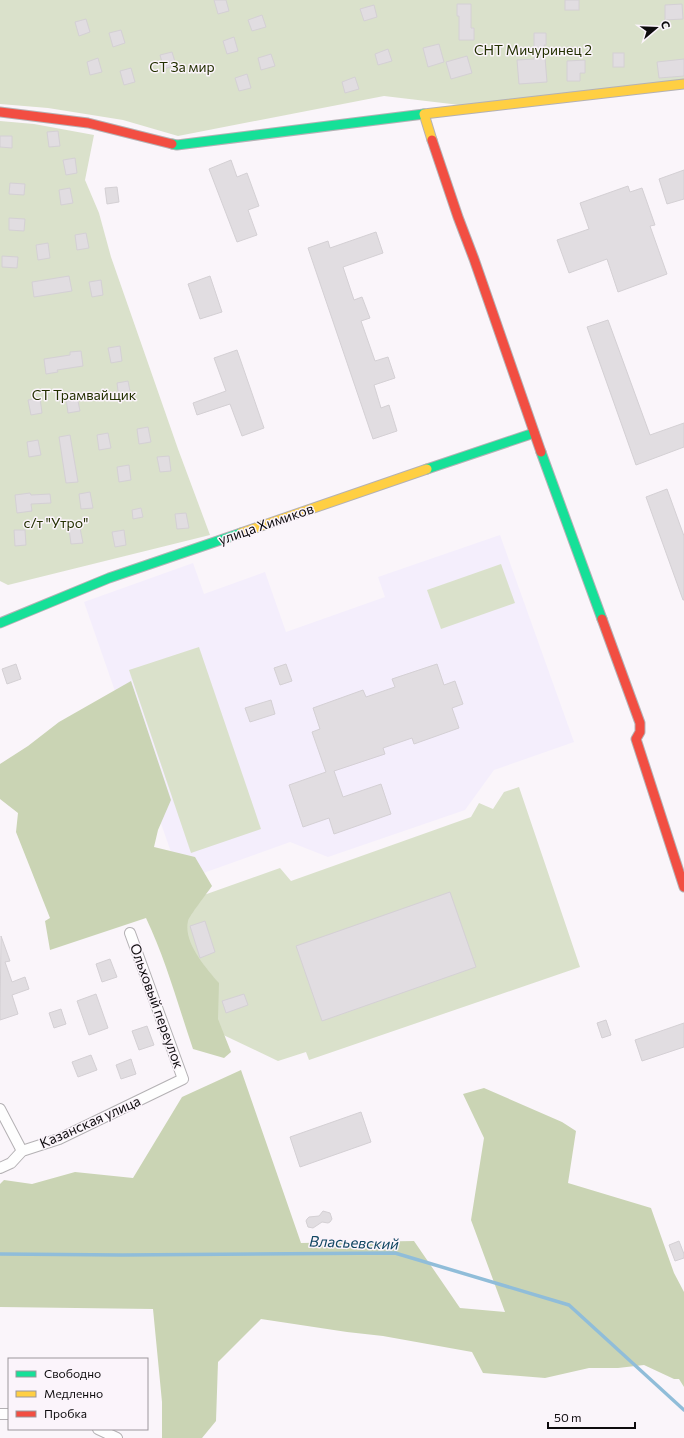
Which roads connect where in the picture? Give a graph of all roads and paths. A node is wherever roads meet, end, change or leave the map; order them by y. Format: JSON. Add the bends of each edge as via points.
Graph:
{"nodes":[{"id":1,"x":684,"y":84,"type":"edge"},
{"id":2,"x":0,"y":112,"type":"edge"},
{"id":3,"x":424,"y":114,"type":"junction"},
{"id":4,"x":534,"y":433,"type":"junction"},
{"id":5,"x":0,"y":623,"type":"edge"},
{"id":6,"x":684,"y":887,"type":"edge"},
{"id":7,"x":130,"y":933,"type":"dead end"},
{"id":8,"x":183,"y":1079,"type":"joint"},
{"id":9,"x":0,"y":1109,"type":"edge"},
{"id":10,"x":22,"y":1150,"type":"junction"},
{"id":11,"x":0,"y":1168,"type":"edge"},
{"id":12,"x":100,"y":1430,"type":"edge"},
{"id":13,"x":117,"y":1438,"type":"edge"}],
"edges":[{"from":1,"to":3,"type":"street"},
{"from":2,"to":3,"type":"street","via":[[88,123],[177,145]]},
{"from":3,"to":4,"type":"street"},
{"from":4,"to":5,"type":"street","name":"улица Химиков","via":[[109,578]]},
{"from":4,"to":6,"type":"street","via":[[640,723],[640,732],[636,739]]},
{"from":7,"to":8,"type":"street","name":"Ольховый переулок"},
{"from":8,"to":10,"type":"street","name":"Казанская улица","via":[[59,1139]]},
{"from":9,"to":10,"type":"street"},
{"from":10,"to":11,"type":"street","name":"Казанская улица","via":[[11,1163]]},
{"from":12,"to":13,"type":"street"}]}
